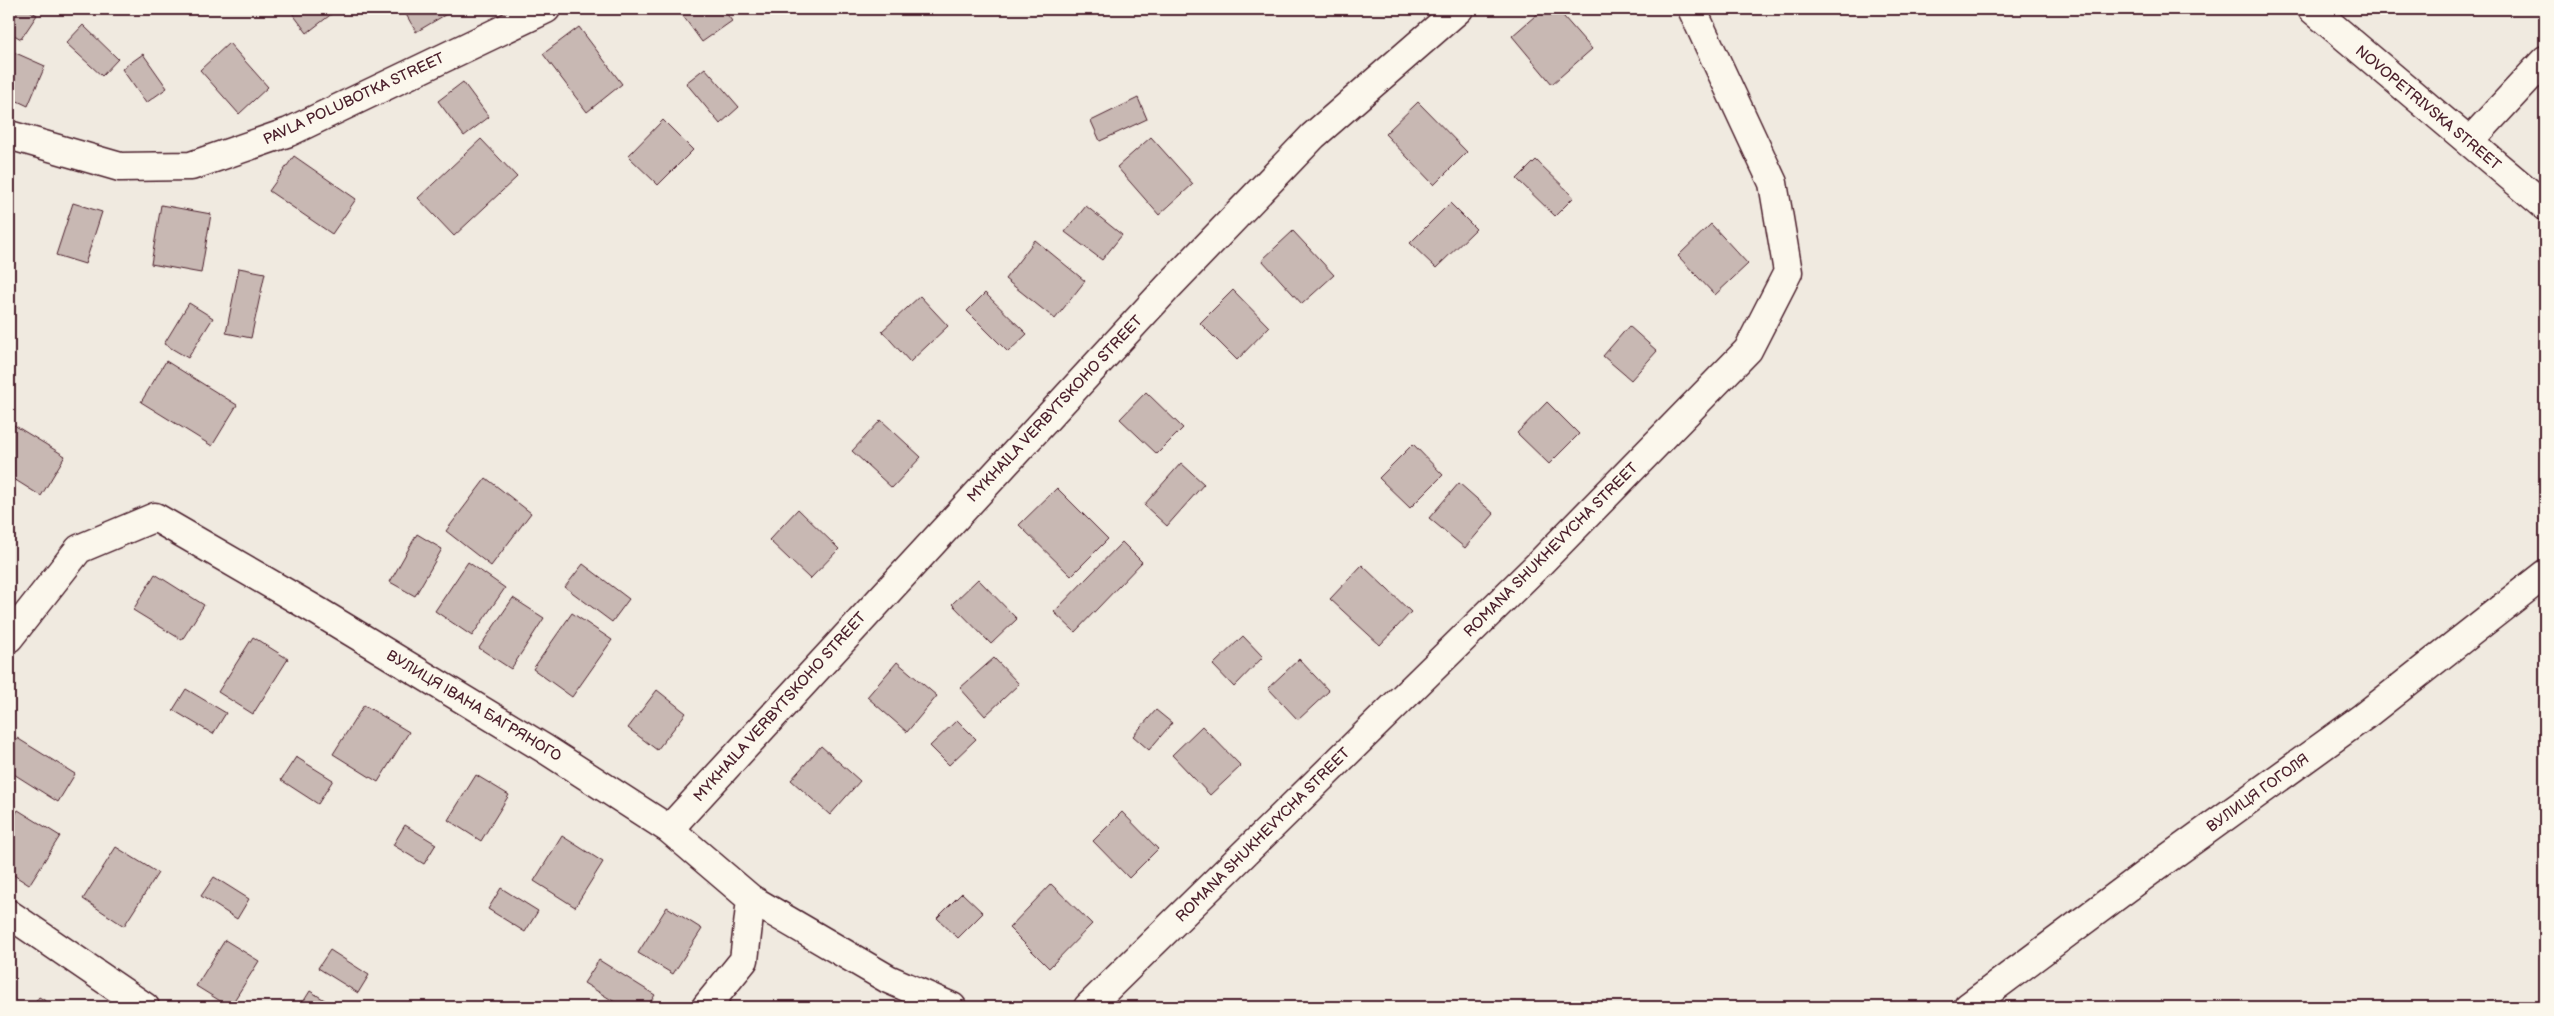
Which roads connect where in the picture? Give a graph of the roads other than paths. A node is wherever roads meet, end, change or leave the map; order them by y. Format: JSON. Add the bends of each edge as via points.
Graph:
{"nodes":[{"id":1,"x":546,"y":9,"type":"edge"},
{"id":2,"x":1459,"y":9,"type":"edge"},
{"id":3,"x":1692,"y":9,"type":"edge"},
{"id":4,"x":2312,"y":9,"type":"edge"},
{"id":5,"x":2545,"y":60,"type":"edge"},
{"id":6,"x":9,"y":135,"type":"edge"},
{"id":7,"x":2469,"y":142,"type":"junction"},
{"id":8,"x":2545,"y":206,"type":"edge"},
{"id":9,"x":2545,"y":574,"type":"edge"},
{"id":10,"x":9,"y":638,"type":"edge"},
{"id":11,"x":669,"y":828,"type":"junction"},
{"id":12,"x":751,"y":899,"type":"junction"},
{"id":13,"x":9,"y":914,"type":"edge"},
{"id":14,"x":145,"y":1007,"type":"edge"},
{"id":15,"x":706,"y":1007,"type":"edge"},
{"id":16,"x":952,"y":1007,"type":"edge"},
{"id":17,"x":1088,"y":1007,"type":"edge"},
{"id":18,"x":1968,"y":1007,"type":"edge"}],
"edges":[{"from":1,"to":6,"type":"street","name":"PAVLA POLUBOTKA STREET","via":[[289,132],[191,166],[120,167]]},
{"from":2,"to":11,"type":"street","name":"MYKHAILA VERBYTSKOHO STREET","via":[[1313,136],[1250,201]]},
{"from":3,"to":17,"type":"street","name":"ROMANA SHUKHEVYCHA STREET","via":[[1773,183],[1780,222],[1788,272],[1748,350],[1538,564]]},
{"from":4,"to":7,"type":"street","name":"NOVOPETRIVSKA STREET"},
{"from":5,"to":7,"type":"street"},
{"from":7,"to":8,"type":"street","name":"NOVOPETRIVSKA STREET"},
{"from":9,"to":18,"type":"street","name":"ВУЛИЦЯ ГОГОЛЯ","via":[[2363,717]]},
{"from":10,"to":11,"type":"street","name":"ВУЛИЦЯ ІВАНА БАГРЯНОГО","via":[[80,549],[155,517],[545,749]]},
{"from":11,"to":12,"type":"street","name":"ВУЛИЦЯ ІВАНА БАГРЯНОГО"},
{"from":12,"to":15,"type":"street","via":[[744,960]]},
{"from":12,"to":16,"type":"street","name":"ВУЛИЦЯ ІВАНА БАГРЯНОГО","via":[[888,980]]},
{"from":13,"to":14,"type":"street"}]}
